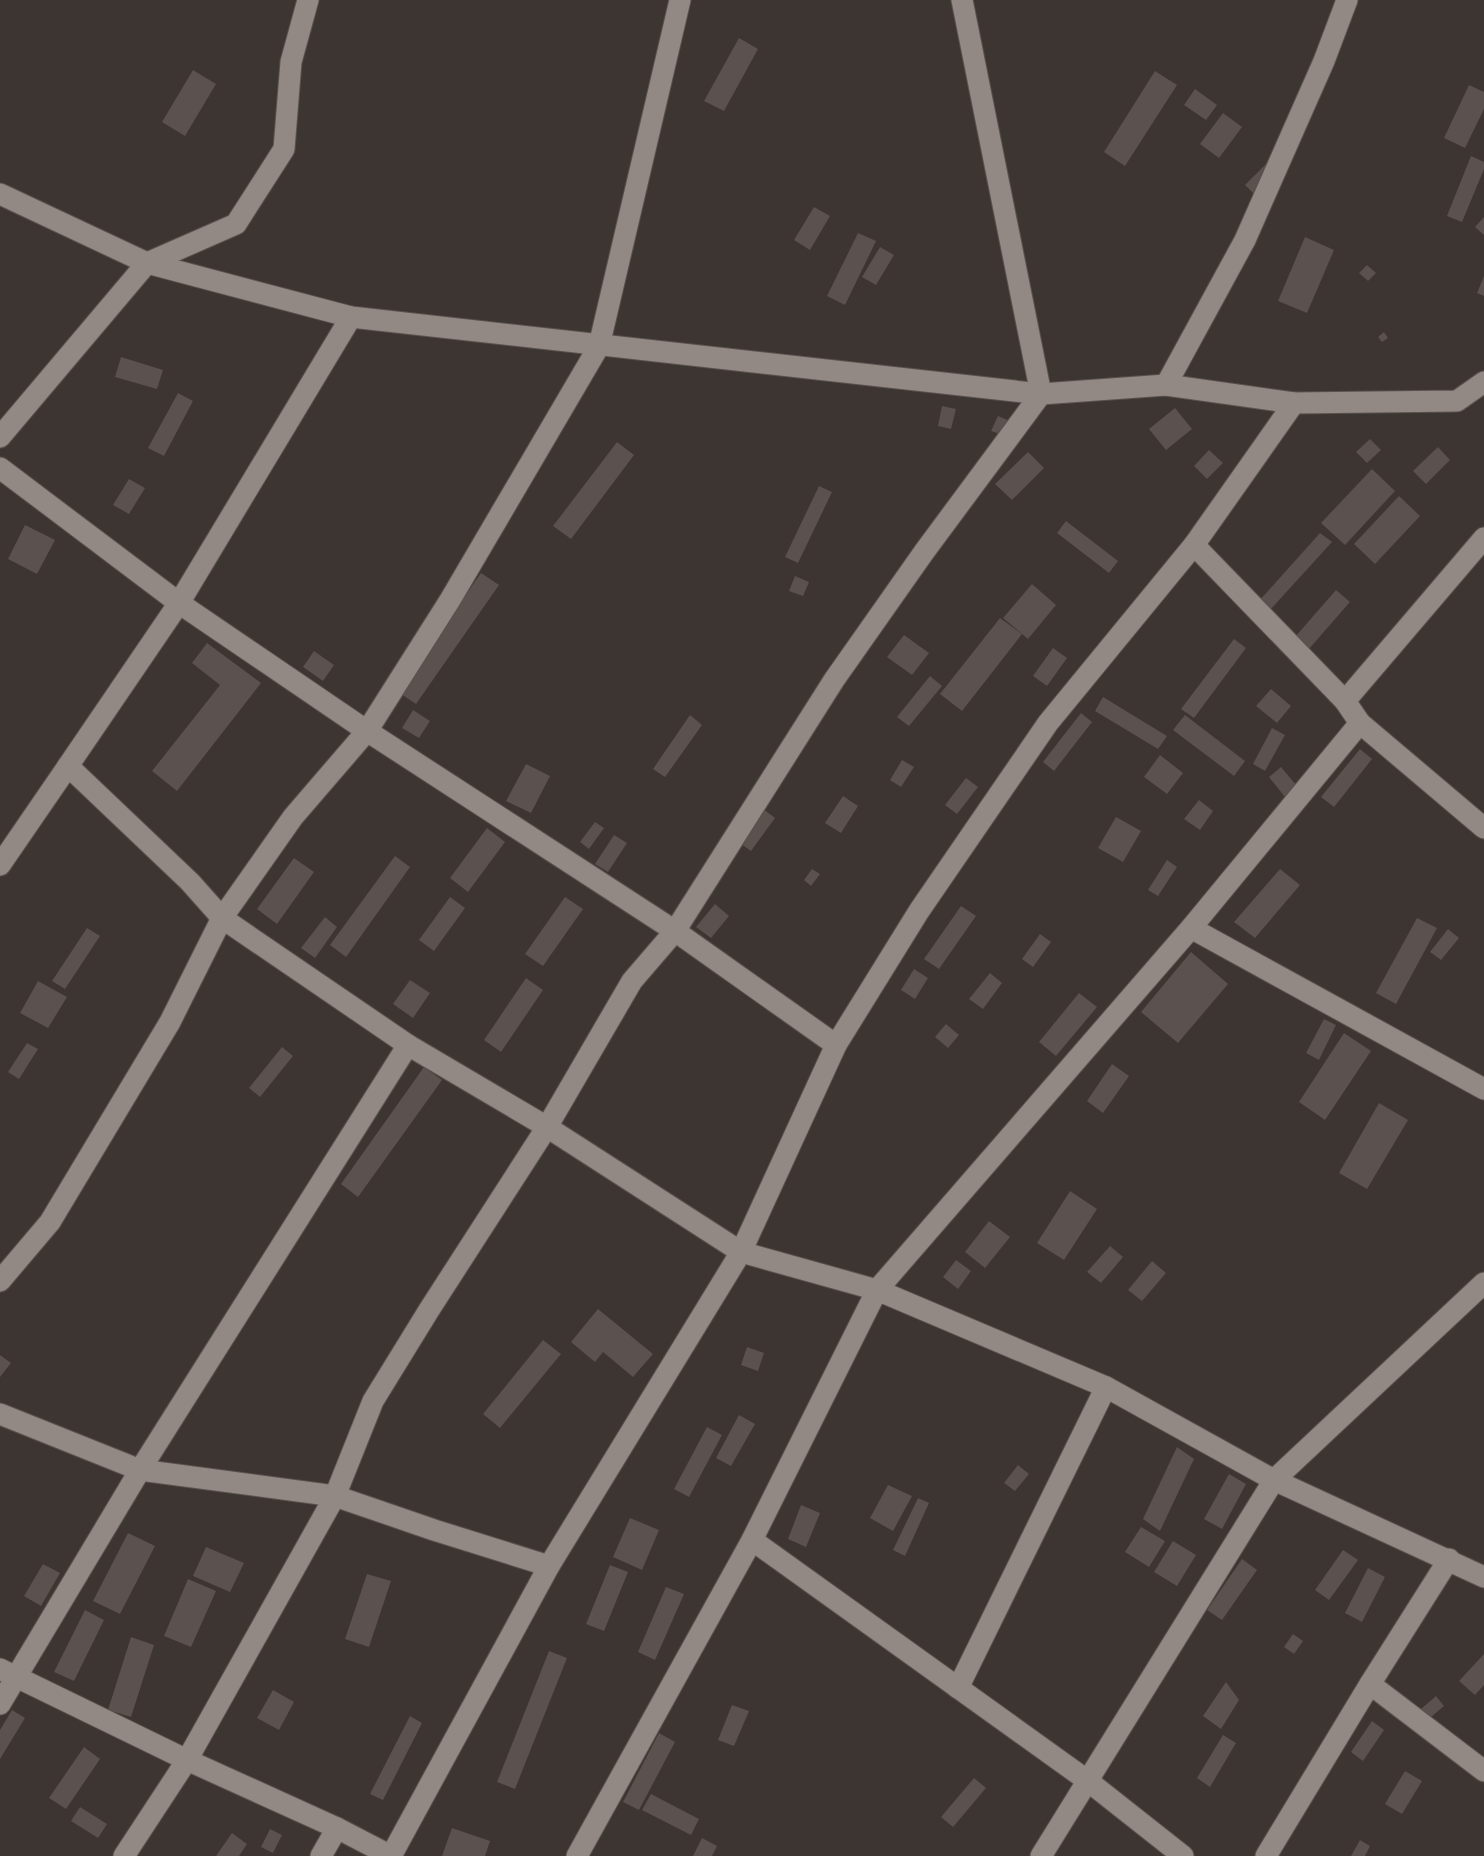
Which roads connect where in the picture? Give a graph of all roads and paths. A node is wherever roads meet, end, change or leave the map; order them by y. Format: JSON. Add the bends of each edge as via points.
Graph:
{"nodes":[{"id":1,"x":308,"y":0,"type":"edge"},
{"id":2,"x":680,"y":0,"type":"edge"},
{"id":3,"x":962,"y":0,"type":"edge"},
{"id":4,"x":1347,"y":0,"type":"edge"},
{"id":5,"x":0,"y":194,"type":"edge"},
{"id":6,"x":147,"y":263,"type":"junction"},
{"id":7,"x":351,"y":317,"type":"junction"},
{"id":8,"x":598,"y":346,"type":"junction"},
{"id":9,"x":1484,"y":382,"type":"edge"},
{"id":10,"x":1166,"y":385,"type":"junction"},
{"id":11,"x":1041,"y":394,"type":"junction"},
{"id":12,"x":1294,"y":402,"type":"junction"},
{"id":13,"x":0,"y":437,"type":"edge"},
{"id":14,"x":0,"y":468,"type":"edge"},
{"id":15,"x":1484,"y":538,"type":"edge"},
{"id":16,"x":1194,"y":545,"type":"junction"},
{"id":17,"x":179,"y":603,"type":"junction"},
{"id":18,"x":1345,"y":701,"type":"junction"},
{"id":19,"x":1360,"y":723,"type":"junction"},
{"id":20,"x":367,"y":731,"type":"junction"},
{"id":21,"x":68,"y":766,"type":"junction"},
{"id":22,"x":1484,"y":828,"type":"edge"},
{"id":23,"x":0,"y":865,"type":"edge"},
{"id":24,"x":222,"y":918,"type":"junction"},
{"id":25,"x":1191,"y":928,"type":"junction"},
{"id":26,"x":675,"y":931,"type":"junction"},
{"id":27,"x":408,"y":1045,"type":"junction"},
{"id":28,"x":836,"y":1045,"type":"junction"},
{"id":29,"x":1484,"y":1089,"type":"edge"},
{"id":30,"x":547,"y":1127,"type":"junction"},
{"id":31,"x":741,"y":1252,"type":"junction"},
{"id":32,"x":0,"y":1281,"type":"edge"},
{"id":33,"x":1484,"y":1283,"type":"edge"},
{"id":34,"x":877,"y":1290,"type":"junction"},
{"id":35,"x":1106,"y":1387,"type":"junction"},
{"id":36,"x":0,"y":1414,"type":"edge"},
{"id":37,"x":139,"y":1470,"type":"junction"},
{"id":38,"x":1274,"y":1480,"type":"junction"},
{"id":39,"x":334,"y":1496,"type":"junction"},
{"id":40,"x":752,"y":1540,"type":"junction"},
{"id":41,"x":1449,"y":1559,"type":"junction"},
{"id":42,"x":550,"y":1566,"type":"junction"},
{"id":43,"x":1484,"y":1577,"type":"edge"},
{"id":44,"x":8,"y":1674,"type":"edge"},
{"id":45,"x":1370,"y":1684,"type":"junction"},
{"id":46,"x":958,"y":1688,"type":"junction"},
{"id":47,"x":0,"y":1704,"type":"edge"},
{"id":48,"x":187,"y":1760,"type":"junction"},
{"id":49,"x":1484,"y":1771,"type":"edge"},
{"id":50,"x":1088,"y":1781,"type":"junction"},
{"id":51,"x":337,"y":1828,"type":"junction"},
{"id":52,"x":124,"y":1856,"type":"edge"},
{"id":53,"x":321,"y":1856,"type":"edge"},
{"id":54,"x":391,"y":1856,"type":"edge"},
{"id":55,"x":577,"y":1856,"type":"edge"},
{"id":56,"x":1041,"y":1856,"type":"edge"},
{"id":57,"x":1183,"y":1856,"type":"edge"},
{"id":58,"x":1266,"y":1856,"type":"edge"}],
"edges":[{"from":1,"to":6,"type":"street","via":[[291,62],[284,149],[236,224]]},
{"from":2,"to":8,"type":"street"},
{"from":3,"to":11,"type":"street"},
{"from":4,"to":10,"type":"street","via":[[1245,240]]},
{"from":5,"to":6,"type":"street"},
{"from":6,"to":7,"type":"street"},
{"from":6,"to":13,"type":"street"},
{"from":7,"to":8,"type":"street"},
{"from":7,"to":17,"type":"street"},
{"from":8,"to":11,"type":"street"},
{"from":8,"to":20,"type":"street","via":[[450,600]]},
{"from":9,"to":12,"type":"street","via":[[1457,401]]},
{"from":10,"to":11,"type":"street"},
{"from":10,"to":12,"type":"street"},
{"from":11,"to":26,"type":"street","via":[[834,680]]},
{"from":12,"to":16,"type":"street"},
{"from":14,"to":17,"type":"street"},
{"from":15,"to":18,"type":"street"},
{"from":16,"to":18,"type":"street"},
{"from":16,"to":28,"type":"street","via":[[1048,723],[919,911]]},
{"from":17,"to":20,"type":"street"},
{"from":17,"to":21,"type":"street"},
{"from":18,"to":19,"type":"street"},
{"from":19,"to":22,"type":"street"},
{"from":19,"to":25,"type":"street"},
{"from":20,"to":24,"type":"street","via":[[293,817]]},
{"from":20,"to":26,"type":"street"},
{"from":21,"to":23,"type":"street"},
{"from":21,"to":24,"type":"street"},
{"from":24,"to":27,"type":"street"},
{"from":24,"to":32,"type":"street","via":[[170,1022],[50,1222]]},
{"from":25,"to":29,"type":"street"},
{"from":25,"to":34,"type":"street"},
{"from":26,"to":28,"type":"street"},
{"from":26,"to":30,"type":"street","via":[[632,981]]},
{"from":27,"to":30,"type":"street"},
{"from":27,"to":37,"type":"street"},
{"from":28,"to":31,"type":"street"},
{"from":30,"to":31,"type":"street"},
{"from":30,"to":39,"type":"street","via":[[373,1401]]},
{"from":31,"to":34,"type":"street"},
{"from":31,"to":42,"type":"street"},
{"from":33,"to":38,"type":"street"},
{"from":34,"to":35,"type":"street"},
{"from":34,"to":40,"type":"street"},
{"from":35,"to":38,"type":"street"},
{"from":35,"to":46,"type":"street"},
{"from":36,"to":37,"type":"street"},
{"from":37,"to":39,"type":"street"},
{"from":37,"to":44,"type":"street"},
{"from":38,"to":41,"type":"street"},
{"from":38,"to":50,"type":"street"},
{"from":39,"to":42,"type":"street"},
{"from":39,"to":48,"type":"street"},
{"from":40,"to":46,"type":"street"},
{"from":40,"to":55,"type":"street"},
{"from":41,"to":43,"type":"street"},
{"from":41,"to":45,"type":"street"},
{"from":42,"to":54,"type":"street"},
{"from":44,"to":47,"type":"street"},
{"from":44,"to":48,"type":"street"},
{"from":45,"to":49,"type":"street"},
{"from":45,"to":58,"type":"street"},
{"from":46,"to":50,"type":"street"},
{"from":48,"to":51,"type":"street"},
{"from":48,"to":52,"type":"street"},
{"from":50,"to":56,"type":"street"},
{"from":50,"to":57,"type":"street"},
{"from":51,"to":53,"type":"street"},
{"from":51,"to":54,"type":"street"}]}
